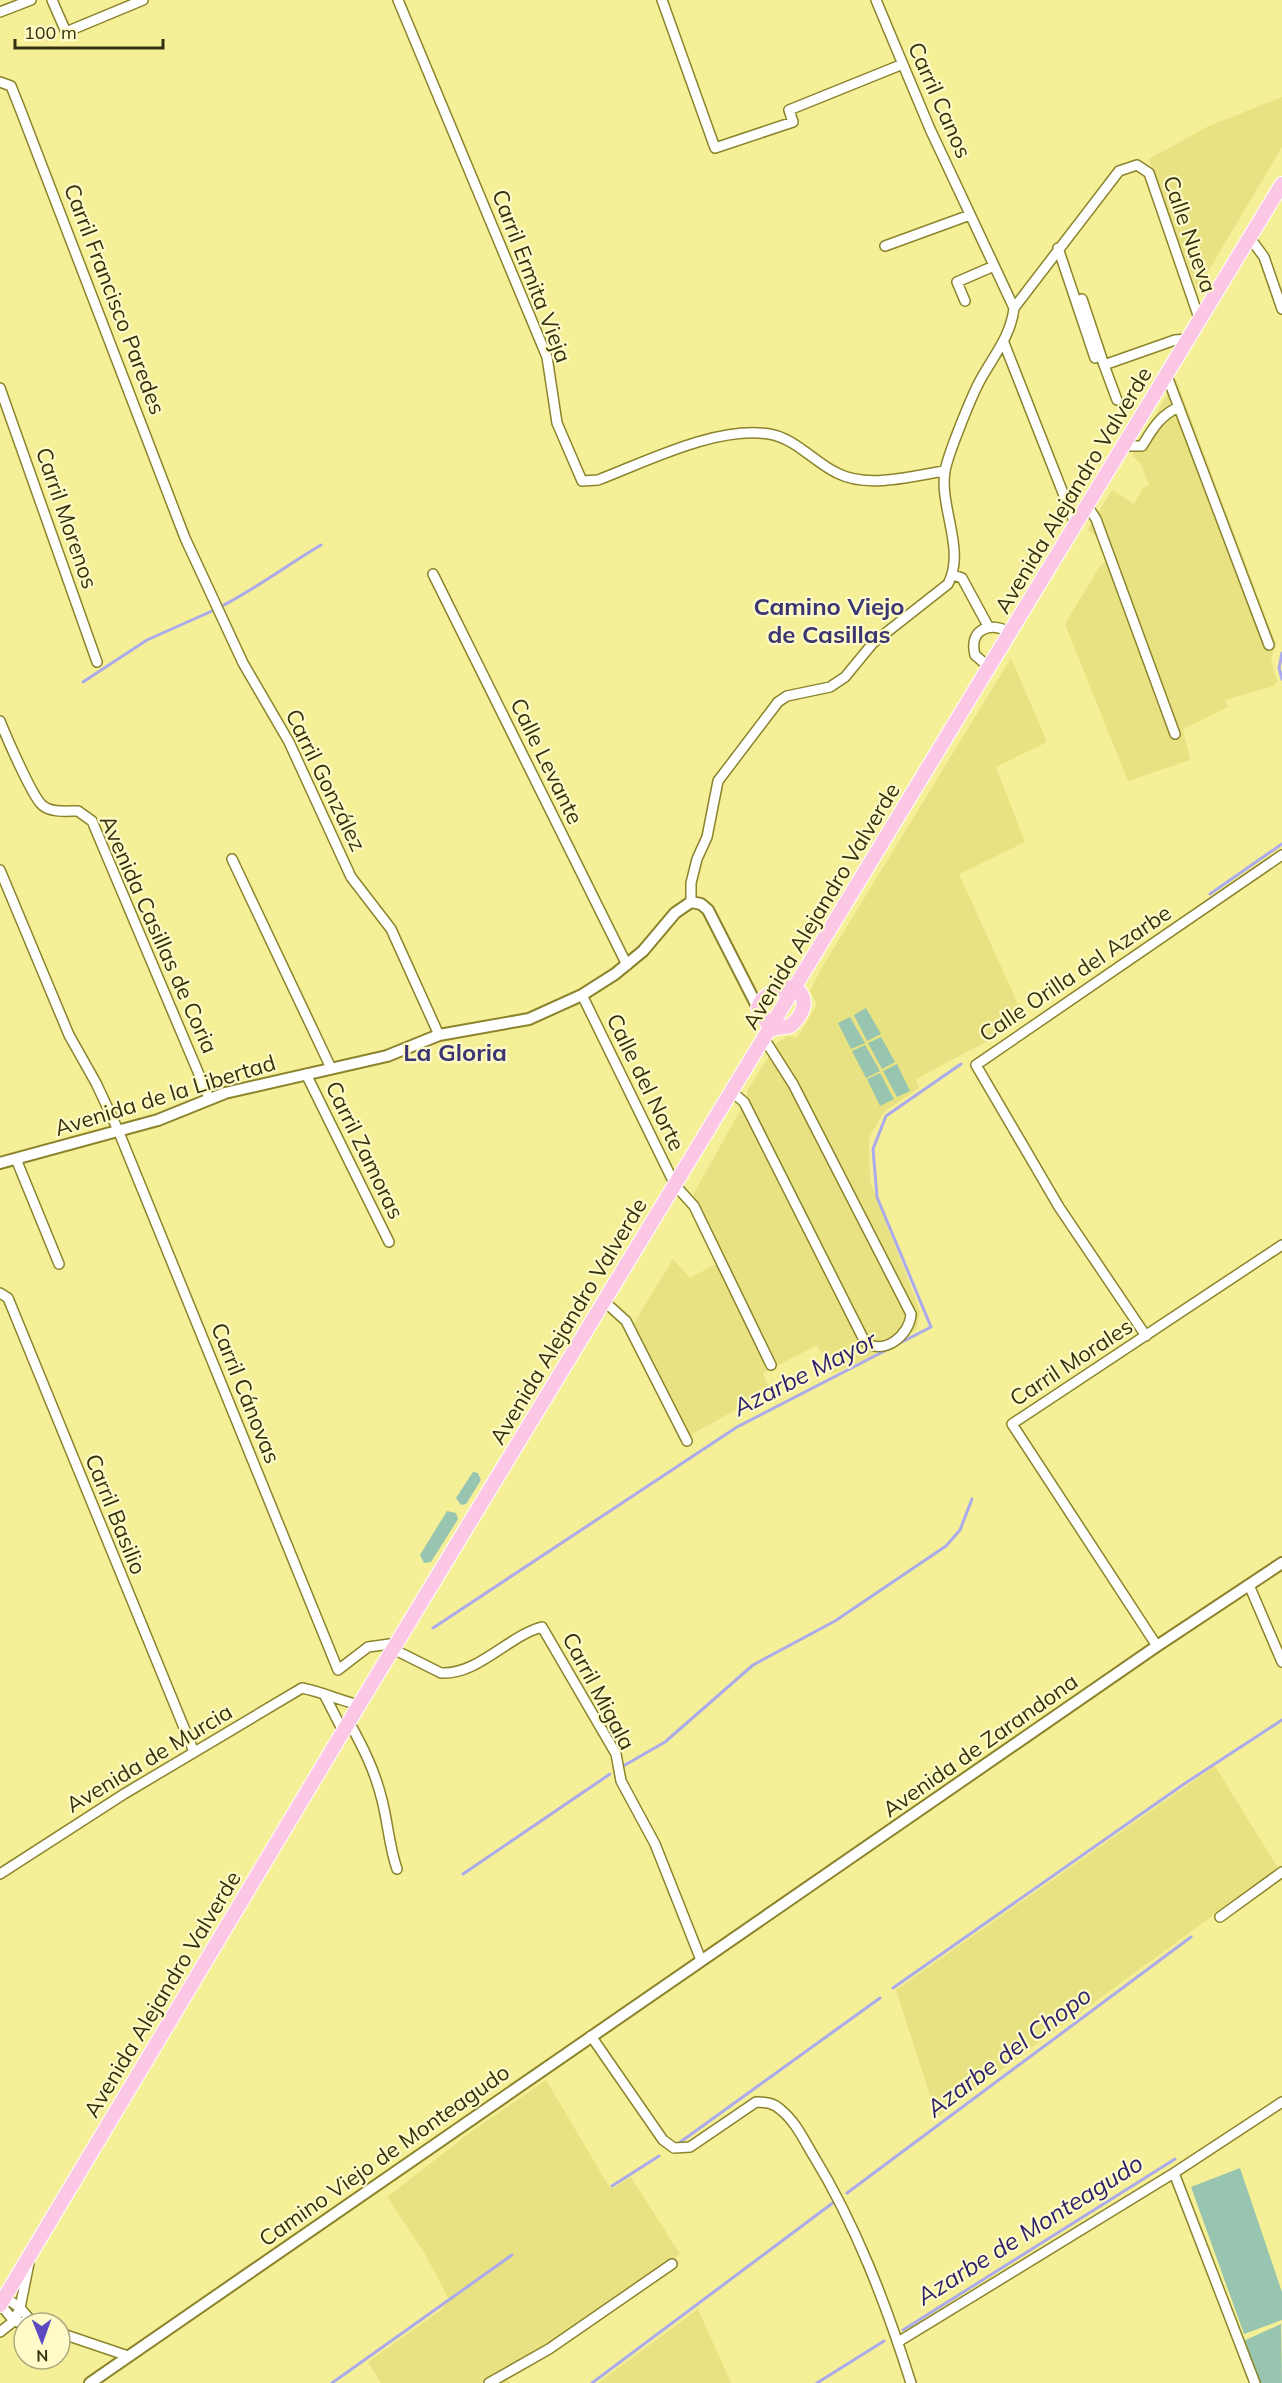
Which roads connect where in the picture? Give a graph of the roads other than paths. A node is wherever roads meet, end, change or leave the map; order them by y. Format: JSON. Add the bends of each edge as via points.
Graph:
{"nodes":[{"id":1,"x":32,"y":0,"type":"edge"},
{"id":2,"x":52,"y":0,"type":"edge"},
{"id":3,"x":143,"y":0,"type":"edge"},
{"id":4,"x":398,"y":0,"type":"edge"},
{"id":5,"x":662,"y":0,"type":"edge"},
{"id":6,"x":876,"y":0,"type":"edge"},
{"id":7,"x":0,"y":12,"type":"edge"},
{"id":8,"x":903,"y":64,"type":"junction"},
{"id":9,"x":0,"y":82,"type":"edge"},
{"id":10,"x":1282,"y":184,"type":"edge"},
{"id":11,"x":970,"y":214,"type":"junction"},
{"id":12,"x":1250,"y":237,"type":"junction"},
{"id":13,"x":885,"y":246,"type":"dead end"},
{"id":14,"x":1058,"y":248,"type":"junction"},
{"id":15,"x":994,"y":266,"type":"junction"},
{"id":16,"x":1082,"y":298,"type":"dead end"},
{"id":17,"x":965,"y":301,"type":"dead end"},
{"id":18,"x":1014,"y":308,"type":"junction"},
{"id":19,"x":1282,"y":309,"type":"edge"},
{"id":20,"x":1200,"y":321,"type":"junction"},
{"id":21,"x":1188,"y":339,"type":"junction"},
{"id":22,"x":1004,"y":343,"type":"junction"},
{"id":23,"x":1095,"y":358,"type":"dead end"},
{"id":24,"x":1104,"y":365,"type":"junction"},
{"id":25,"x":1167,"y":376,"type":"junction"},
{"id":26,"x":0,"y":388,"type":"edge"},
{"id":27,"x":1117,"y":400,"type":"dead end"},
{"id":28,"x":1179,"y":407,"type":"junction"},
{"id":29,"x":1125,"y":446,"type":"junction"},
{"id":30,"x":945,"y":471,"type":"junction"},
{"id":31,"x":1088,"y":507,"type":"junction"},
{"id":32,"x":1076,"y":526,"type":"junction"},
{"id":33,"x":185,"y":538,"type":"joint"},
{"id":34,"x":433,"y":574,"type":"dead end"},
{"id":35,"x":953,"y":575,"type":"junction"},
{"id":36,"x":988,"y":626,"type":"junction"},
{"id":37,"x":1011,"y":633,"type":"junction"},
{"id":38,"x":1269,"y":645,"type":"dead end"},
{"id":39,"x":97,"y":662,"type":"dead end"},
{"id":40,"x":990,"y":668,"type":"junction"},
{"id":41,"x":0,"y":721,"type":"edge"},
{"id":42,"x":1175,"y":734,"type":"dead end"},
{"id":43,"x":3,"y":740,"type":"edge"},
{"id":44,"x":1282,"y":855,"type":"edge"},
{"id":45,"x":232,"y":859,"type":"dead end"},
{"id":46,"x":0,"y":870,"type":"edge"},
{"id":47,"x":691,"y":902,"type":"junction"},
{"id":48,"x":627,"y":965,"type":"junction"},
{"id":49,"x":796,"y":987,"type":"junction"},
{"id":50,"x":748,"y":989,"type":"junction"},
{"id":51,"x":771,"y":993,"type":"junction"},
{"id":52,"x":582,"y":995,"type":"junction"},
{"id":53,"x":758,"y":1008,"type":"junction"},
{"id":54,"x":768,"y":1034,"type":"junction"},
{"id":55,"x":439,"y":1035,"type":"junction"},
{"id":56,"x":331,"y":1068,"type":"junction"},
{"id":57,"x":306,"y":1074,"type":"junction"},
{"id":58,"x":732,"y":1092,"type":"junction"},
{"id":59,"x":210,"y":1098,"type":"junction"},
{"id":60,"x":118,"y":1130,"type":"junction"},
{"id":61,"x":16,"y":1159,"type":"junction"},
{"id":62,"x":0,"y":1163,"type":"edge"},
{"id":63,"x":675,"y":1185,"type":"junction"},
{"id":64,"x":389,"y":1242,"type":"dead end"},
{"id":65,"x":1282,"y":1245,"type":"edge"},
{"id":66,"x":59,"y":1264,"type":"dead end"},
{"id":67,"x":0,"y":1293,"type":"edge"},
{"id":68,"x":605,"y":1302,"type":"junction"},
{"id":69,"x":1146,"y":1336,"type":"junction"},
{"id":70,"x":771,"y":1365,"type":"dead end"},
{"id":71,"x":687,"y":1441,"type":"dead end"},
{"id":72,"x":1282,"y":1563,"type":"edge"},
{"id":73,"x":1249,"y":1585,"type":"junction"},
{"id":74,"x":395,"y":1646,"type":"junction"},
{"id":75,"x":1157,"y":1646,"type":"junction"},
{"id":76,"x":1282,"y":1662,"type":"edge"},
{"id":77,"x":322,"y":1692,"type":"junction"},
{"id":78,"x":359,"y":1705,"type":"junction"},
{"id":79,"x":346,"y":1726,"type":"junction"},
{"id":80,"x":194,"y":1752,"type":"junction"},
{"id":81,"x":397,"y":1869,"type":"dead end"},
{"id":82,"x":1282,"y":1872,"type":"edge"},
{"id":83,"x":0,"y":1874,"type":"edge"},
{"id":84,"x":1220,"y":1917,"type":"dead end"},
{"id":85,"x":701,"y":1960,"type":"junction"},
{"id":86,"x":591,"y":2036,"type":"junction"},
{"id":87,"x":1282,"y":2104,"type":"edge"},
{"id":88,"x":1174,"y":2173,"type":"junction"},
{"id":89,"x":31,"y":2255,"type":"junction"},
{"id":90,"x":672,"y":2264,"type":"dead end"},
{"id":91,"x":1,"y":2300,"type":"edge"},
{"id":92,"x":20,"y":2308,"type":"junction"},
{"id":93,"x":19,"y":2311,"type":"edge"},
{"id":94,"x":23,"y":2311,"type":"edge"},
{"id":95,"x":12,"y":2318,"type":"edge"},
{"id":96,"x":12,"y":2323,"type":"edge"},
{"id":97,"x":0,"y":2332,"type":"edge"},
{"id":98,"x":72,"y":2337,"type":"edge"},
{"id":99,"x":898,"y":2342,"type":"junction"},
{"id":100,"x":128,"y":2356,"type":"junction"},
{"id":101,"x":90,"y":2383,"type":"edge"},
{"id":102,"x":489,"y":2383,"type":"edge"},
{"id":103,"x":911,"y":2383,"type":"edge"},
{"id":104,"x":1254,"y":2383,"type":"edge"}],
"edges":[{"from":1,"to":7,"type":"street"},
{"from":2,"to":3,"type":"street","via":[[66,32]]},
{"from":4,"to":30,"type":"street","name":"Carril Ermita Vieja","via":[[547,357],[557,423],[582,481],[598,480],[711,437],[770,434],[790,442],[837,473],[864,481]]},
{"from":5,"to":8,"type":"street","via":[[715,148],[793,122],[789,110]]},
{"from":6,"to":8,"type":"street","name":"Carril Canos"},
{"from":8,"to":11,"type":"street","name":"Carril Canos"},
{"from":9,"to":33,"type":"street","name":"Carril Francisco Paredes","via":[[11,86]]},
{"from":10,"to":12,"type":"main road","name":"Avenida Alejandro Valverde"},
{"from":11,"to":13,"type":"street"},
{"from":11,"to":15,"type":"street","name":"Carril Canos"},
{"from":12,"to":19,"type":"street","via":[[1264,256]]},
{"from":12,"to":20,"type":"main road","name":"Avenida Alejandro Valverde"},
{"from":14,"to":18,"type":"street"},
{"from":14,"to":20,"type":"street","name":"Calle Nueva","via":[[1119,171],[1137,165],[1149,173]]},
{"from":14,"to":23,"type":"street"},
{"from":15,"to":17,"type":"street","via":[[957,282]]},
{"from":15,"to":18,"type":"street","name":"Carril Canos"},
{"from":16,"to":24,"type":"street"},
{"from":18,"to":22,"type":"street"},
{"from":20,"to":21,"type":"main road","name":"Avenida Alejandro Valverde"},
{"from":21,"to":24,"type":"street"},
{"from":21,"to":25,"type":"main road","name":"Avenida Alejandro Valverde"},
{"from":22,"to":30,"type":"street","via":[[980,380]]},
{"from":22,"to":32,"type":"street"},
{"from":24,"to":27,"type":"street"},
{"from":25,"to":28,"type":"street"},
{"from":25,"to":29,"type":"main road","name":"Avenida Alejandro Valverde"},
{"from":26,"to":39,"type":"street","name":"Carril Morenos"},
{"from":28,"to":29,"type":"street","via":[[1159,420],[1142,446]]},
{"from":28,"to":38,"type":"street"},
{"from":29,"to":31,"type":"main road","name":"Avenida Alejandro Valverde"},
{"from":30,"to":35,"type":"street"},
{"from":31,"to":32,"type":"main road","name":"Avenida Alejandro Valverde"},
{"from":31,"to":42,"type":"street","via":[[1096,519]]},
{"from":32,"to":37,"type":"main road","name":"Avenida Alejandro Valverde"},
{"from":33,"to":55,"type":"street","name":"Carril González","via":[[243,663],[289,742],[351,878],[391,929]]},
{"from":34,"to":48,"type":"street","name":"Calle Levante"},
{"from":35,"to":36,"type":"street","via":[[962,578]]},
{"from":35,"to":47,"type":"street","via":[[948,584],[873,643],[845,677],[830,687],[787,696],[777,702],[718,781],[707,837],[691,883]]},
{"from":36,"to":37,"type":"street"},
{"from":36,"to":40,"type":"street","via":[[976,635],[974,650],[977,658]]},
{"from":37,"to":40,"type":"main road","name":"Avenida Alejandro Valverde"},
{"from":40,"to":49,"type":"main road","name":"Avenida Alejandro Valverde"},
{"from":41,"to":43,"type":"street","name":"Avenida Casillas de Coria"},
{"from":43,"to":59,"type":"street","name":"Avenida Casillas de Coria","via":[[42,805],[59,812],[78,811],[92,821]]},
{"from":44,"to":69,"type":"street","name":"Calle Orilla del Azarbe","via":[[976,1065],[1059,1207]]},
{"from":45,"to":56,"type":"street"},
{"from":46,"to":60,"type":"street","name":"Carril Cánovas","via":[[69,1035]]},
{"from":47,"to":48,"type":"street","name":"Avenida de la Libertad","via":[[675,913]]},
{"from":47,"to":50,"type":"street","via":[[708,910]]},
{"from":48,"to":52,"type":"street","name":"Avenida de la Libertad"},
{"from":49,"to":51,"type":"main road"},
{"from":49,"to":54,"type":"main road","name":"Avenida Alejandro Valverde"},
{"from":50,"to":51,"type":"street"},
{"from":50,"to":53,"type":"street"},
{"from":51,"to":53,"type":"main road","via":[[762,998]]},
{"from":52,"to":55,"type":"street","name":"Avenida de la Libertad","via":[[529,1019]]},
{"from":52,"to":63,"type":"street","name":"Calle del Norte"},
{"from":53,"to":54,"type":"main road"},
{"from":54,"to":58,"type":"main road","name":"Avenida Alejandro Valverde"},
{"from":54,"to":58,"type":"street","via":[[911,1314],[910,1327],[902,1337],[880,1347],[865,1342],[744,1102]]},
{"from":55,"to":56,"type":"street","name":"Avenida de la Libertad","via":[[387,1056]]},
{"from":56,"to":57,"type":"street","name":"Avenida de la Libertad"},
{"from":57,"to":59,"type":"street","name":"Avenida de la Libertad"},
{"from":57,"to":64,"type":"street","name":"Carril Zamoras"},
{"from":58,"to":63,"type":"main road","name":"Avenida Alejandro Valverde"},
{"from":59,"to":60,"type":"street","name":"Avenida de la Libertad","via":[[158,1120]]},
{"from":60,"to":61,"type":"street","name":"Avenida de la Libertad"},
{"from":60,"to":74,"type":"street","name":"Carril Cánovas","via":[[338,1670],[368,1647]]},
{"from":61,"to":62,"type":"street","name":"Avenida de la Libertad"},
{"from":61,"to":66,"type":"street"},
{"from":63,"to":68,"type":"main road","name":"Avenida Alejandro Valverde"},
{"from":63,"to":70,"type":"street","name":"Calle del Norte","via":[[694,1206]]},
{"from":65,"to":69,"type":"street","name":"Carril Morales"},
{"from":67,"to":80,"type":"street","name":"Carril Basilio","via":[[8,1298]]},
{"from":68,"to":71,"type":"street","via":[[626,1322]]},
{"from":68,"to":74,"type":"main road","name":"Avenida Alejandro Valverde"},
{"from":69,"to":75,"type":"street","name":"Carril Morales","via":[[1012,1424]]},
{"from":72,"to":73,"type":"street","name":"Avenida de Zarandona"},
{"from":73,"to":75,"type":"street","name":"Avenida de Zarandona"},
{"from":73,"to":76,"type":"street"},
{"from":74,"to":78,"type":"main road","name":"Avenida Alejandro Valverde"},
{"from":74,"to":85,"type":"street","name":"Carril Migala","via":[[441,1673],[450,1674],[542,1627],[616,1754],[621,1781],[655,1844]]},
{"from":75,"to":85,"type":"street","name":"Avenida de Zarandona"},
{"from":77,"to":78,"type":"street","name":"Avenida de Murcia"},
{"from":77,"to":79,"type":"street"},
{"from":77,"to":80,"type":"street","name":"Avenida de Murcia","via":[[302,1688]]},
{"from":78,"to":79,"type":"main road","name":"Avenida Alejandro Valverde"},
{"from":79,"to":81,"type":"street","via":[[373,1769]]},
{"from":79,"to":89,"type":"main road","name":"Avenida Alejandro Valverde"},
{"from":80,"to":83,"type":"street","name":"Avenida de Murcia"},
{"from":82,"to":84,"type":"street"},
{"from":85,"to":86,"type":"street","name":"Camino Viejo de Monteagudo"},
{"from":86,"to":99,"type":"street","via":[[663,2140],[674,2148],[690,2147],[756,2102],[768,2102],[782,2110],[850,2219]]},
{"from":86,"to":100,"type":"street","name":"Camino Viejo de Monteagudo"},
{"from":87,"to":88,"type":"street"},
{"from":88,"to":99,"type":"street"},
{"from":88,"to":104,"type":"street"},
{"from":89,"to":91,"type":"main road","name":"Avenida Alejandro Valverde"},
{"from":89,"to":92,"type":"street"},
{"from":90,"to":102,"type":"street","via":[[549,2349]]},
{"from":91,"to":92,"type":"street"},
{"from":91,"to":95,"type":"street"},
{"from":92,"to":93,"type":"street"},
{"from":92,"to":94,"type":"street"},
{"from":96,"to":97,"type":"street"},
{"from":98,"to":100,"type":"street"},
{"from":99,"to":103,"type":"street"},
{"from":100,"to":101,"type":"street","name":"Camino Viejo de Monteagudo"}]}
